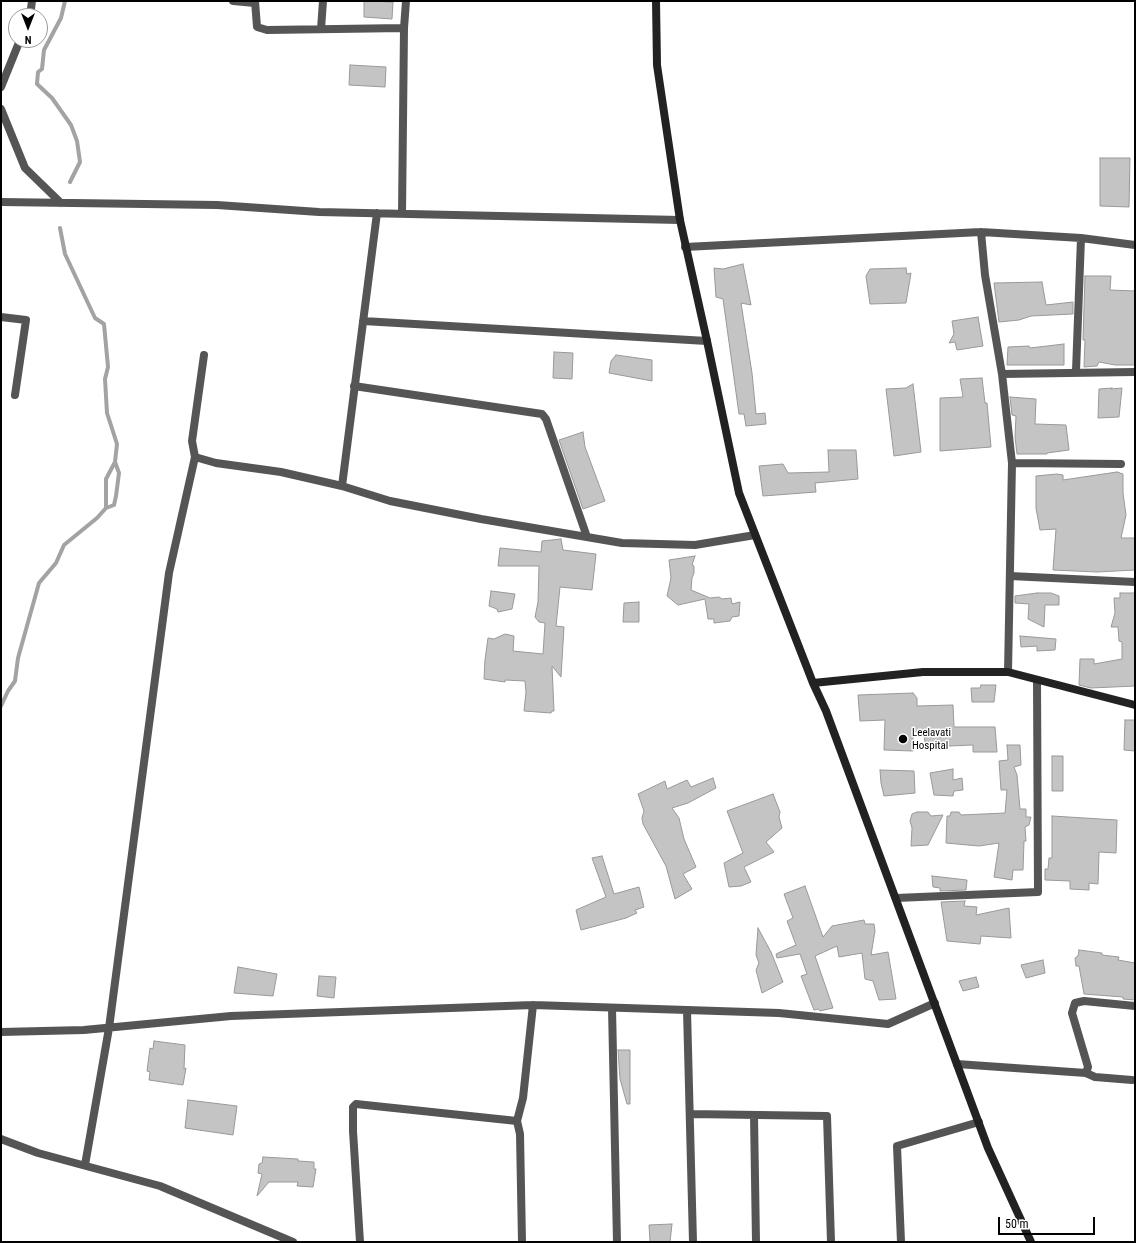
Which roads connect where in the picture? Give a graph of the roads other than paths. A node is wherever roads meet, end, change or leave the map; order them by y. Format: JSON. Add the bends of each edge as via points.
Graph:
{"nodes":[{"id":1,"x":233,"y":1,"type":"edge"},
{"id":2,"x":323,"y":1,"type":"edge"},
{"id":3,"x":406,"y":1,"type":"edge"},
{"id":4,"x":656,"y":1,"type":"edge"},
{"id":5,"x":255,"y":2,"type":"edge"},
{"id":6,"x":404,"y":28,"type":"junction"},
{"id":7,"x":321,"y":29,"type":"junction"},
{"id":8,"x":17,"y":48,"type":"edge"},
{"id":9,"x":1,"y":87,"type":"edge"},
{"id":10,"x":1,"y":109,"type":"edge"},
{"id":11,"x":1,"y":202,"type":"edge"},
{"id":12,"x":61,"y":203,"type":"junction"},
{"id":13,"x":377,"y":213,"type":"junction"},
{"id":14,"x":402,"y":214,"type":"junction"},
{"id":15,"x":680,"y":220,"type":"junction"},
{"id":16,"x":981,"y":232,"type":"junction"},
{"id":17,"x":1081,"y":238,"type":"junction"},
{"id":18,"x":685,"y":246,"type":"junction"},
{"id":19,"x":1135,"y":246,"type":"edge"},
{"id":20,"x":1,"y":317,"type":"edge"},
{"id":21,"x":363,"y":321,"type":"junction"},
{"id":22,"x":707,"y":341,"type":"junction"},
{"id":23,"x":204,"y":355,"type":"dead end"},
{"id":24,"x":1076,"y":372,"type":"junction"},
{"id":25,"x":1135,"y":372,"type":"edge"},
{"id":26,"x":1002,"y":374,"type":"junction"},
{"id":27,"x":354,"y":386,"type":"junction"},
{"id":28,"x":15,"y":395,"type":"dead end"},
{"id":29,"x":195,"y":457,"type":"junction"},
{"id":30,"x":1012,"y":464,"type":"junction"},
{"id":31,"x":1121,"y":464,"type":"dead end"},
{"id":32,"x":342,"y":486,"type":"junction"},
{"id":33,"x":755,"y":535,"type":"junction"},
{"id":34,"x":587,"y":537,"type":"junction"},
{"id":35,"x":1010,"y":576,"type":"junction"},
{"id":36,"x":1135,"y":582,"type":"edge"},
{"id":37,"x":1008,"y":672,"type":"junction"},
{"id":38,"x":1037,"y":680,"type":"junction"},
{"id":39,"x":813,"y":683,"type":"junction"},
{"id":40,"x":1135,"y":705,"type":"edge"},
{"id":41,"x":896,"y":898,"type":"junction"},
{"id":42,"x":935,"y":1003,"type":"junction"},
{"id":43,"x":533,"y":1005,"type":"junction"},
{"id":44,"x":1135,"y":1006,"type":"edge"},
{"id":45,"x":612,"y":1008,"type":"junction"},
{"id":46,"x":687,"y":1010,"type":"junction"},
{"id":47,"x":109,"y":1028,"type":"junction"},
{"id":48,"x":1,"y":1032,"type":"edge"},
{"id":49,"x":957,"y":1064,"type":"junction"},
{"id":50,"x":1086,"y":1073,"type":"junction"},
{"id":51,"x":1132,"y":1080,"type":"dead end"},
{"id":52,"x":690,"y":1114,"type":"junction"},
{"id":53,"x":754,"y":1115,"type":"junction"},
{"id":54,"x":517,"y":1121,"type":"junction"},
{"id":55,"x":979,"y":1122,"type":"junction"},
{"id":56,"x":1,"y":1139,"type":"edge"},
{"id":57,"x":84,"y":1166,"type":"junction"},
{"id":58,"x":293,"y":1242,"type":"edge"},
{"id":59,"x":360,"y":1242,"type":"edge"},
{"id":60,"x":522,"y":1242,"type":"edge"},
{"id":61,"x":617,"y":1242,"type":"edge"},
{"id":62,"x":693,"y":1242,"type":"edge"},
{"id":63,"x":756,"y":1242,"type":"edge"},
{"id":64,"x":830,"y":1242,"type":"edge"},
{"id":65,"x":901,"y":1242,"type":"edge"},
{"id":66,"x":1031,"y":1242,"type":"edge"}],
"edges":[{"from":1,"to":5,"type":"street"},
{"from":2,"to":7,"type":"street"},
{"from":3,"to":6,"type":"street"},
{"from":4,"to":15,"type":"main road","via":[[657,65]]},
{"from":5,"to":7,"type":"street","via":[[257,27],[266,30]]},
{"from":6,"to":7,"type":"street"},
{"from":6,"to":14,"type":"street"},
{"from":8,"to":9,"type":"street"},
{"from":10,"to":12,"type":"street","via":[[25,168]]},
{"from":11,"to":12,"type":"street"},
{"from":12,"to":13,"type":"street","via":[[217,205]]},
{"from":13,"to":14,"type":"street"},
{"from":13,"to":21,"type":"street"},
{"from":14,"to":15,"type":"street"},
{"from":15,"to":18,"type":"main road"},
{"from":16,"to":17,"type":"street"},
{"from":16,"to":18,"type":"street"},
{"from":16,"to":26,"type":"street","via":[[984,275]]},
{"from":17,"to":19,"type":"street"},
{"from":17,"to":24,"type":"street"},
{"from":18,"to":22,"type":"main road"},
{"from":20,"to":28,"type":"street","via":[[26,320]]},
{"from":21,"to":22,"type":"street"},
{"from":21,"to":27,"type":"street"},
{"from":22,"to":33,"type":"main road","via":[[739,493]]},
{"from":23,"to":29,"type":"street","via":[[192,441]]},
{"from":24,"to":25,"type":"street"},
{"from":24,"to":26,"type":"street"},
{"from":26,"to":30,"type":"street"},
{"from":27,"to":32,"type":"street"},
{"from":27,"to":34,"type":"street","via":[[542,414],[546,419]]},
{"from":29,"to":32,"type":"street"},
{"from":29,"to":47,"type":"street","via":[[169,574]]},
{"from":30,"to":31,"type":"street"},
{"from":30,"to":35,"type":"street"},
{"from":32,"to":34,"type":"street","via":[[397,502]]},
{"from":33,"to":34,"type":"street","via":[[695,545],[622,543]]},
{"from":33,"to":39,"type":"main road"},
{"from":35,"to":36,"type":"street"},
{"from":35,"to":37,"type":"street"},
{"from":37,"to":38,"type":"main road"},
{"from":37,"to":39,"type":"main road","via":[[923,672]]},
{"from":38,"to":40,"type":"main road"},
{"from":38,"to":41,"type":"street","via":[[1038,892]]},
{"from":39,"to":41,"type":"main road"},
{"from":41,"to":42,"type":"main road"},
{"from":42,"to":46,"type":"street","via":[[888,1024],[779,1013]]},
{"from":42,"to":49,"type":"main road"},
{"from":43,"to":45,"type":"street"},
{"from":43,"to":47,"type":"street","via":[[231,1016]]},
{"from":43,"to":54,"type":"street"},
{"from":44,"to":50,"type":"street","via":[[1084,1000],[1074,1003],[1072,1013],[1088,1067]]},
{"from":45,"to":46,"type":"street"},
{"from":45,"to":61,"type":"street"},
{"from":46,"to":52,"type":"street"},
{"from":47,"to":48,"type":"street"},
{"from":47,"to":57,"type":"street"},
{"from":49,"to":50,"type":"street"},
{"from":49,"to":55,"type":"main road"},
{"from":50,"to":51,"type":"street","via":[[1095,1077]]},
{"from":52,"to":53,"type":"street"},
{"from":52,"to":62,"type":"street"},
{"from":53,"to":63,"type":"street"},
{"from":53,"to":64,"type":"street","via":[[827,1116]]},
{"from":54,"to":59,"type":"street","via":[[356,1104],[353,1107],[353,1131]]},
{"from":54,"to":60,"type":"street","via":[[520,1134]]},
{"from":55,"to":65,"type":"street","via":[[897,1146]]},
{"from":55,"to":66,"type":"main road","via":[[988,1148]]},
{"from":56,"to":57,"type":"street"},
{"from":57,"to":58,"type":"street","via":[[160,1186]]}]}
